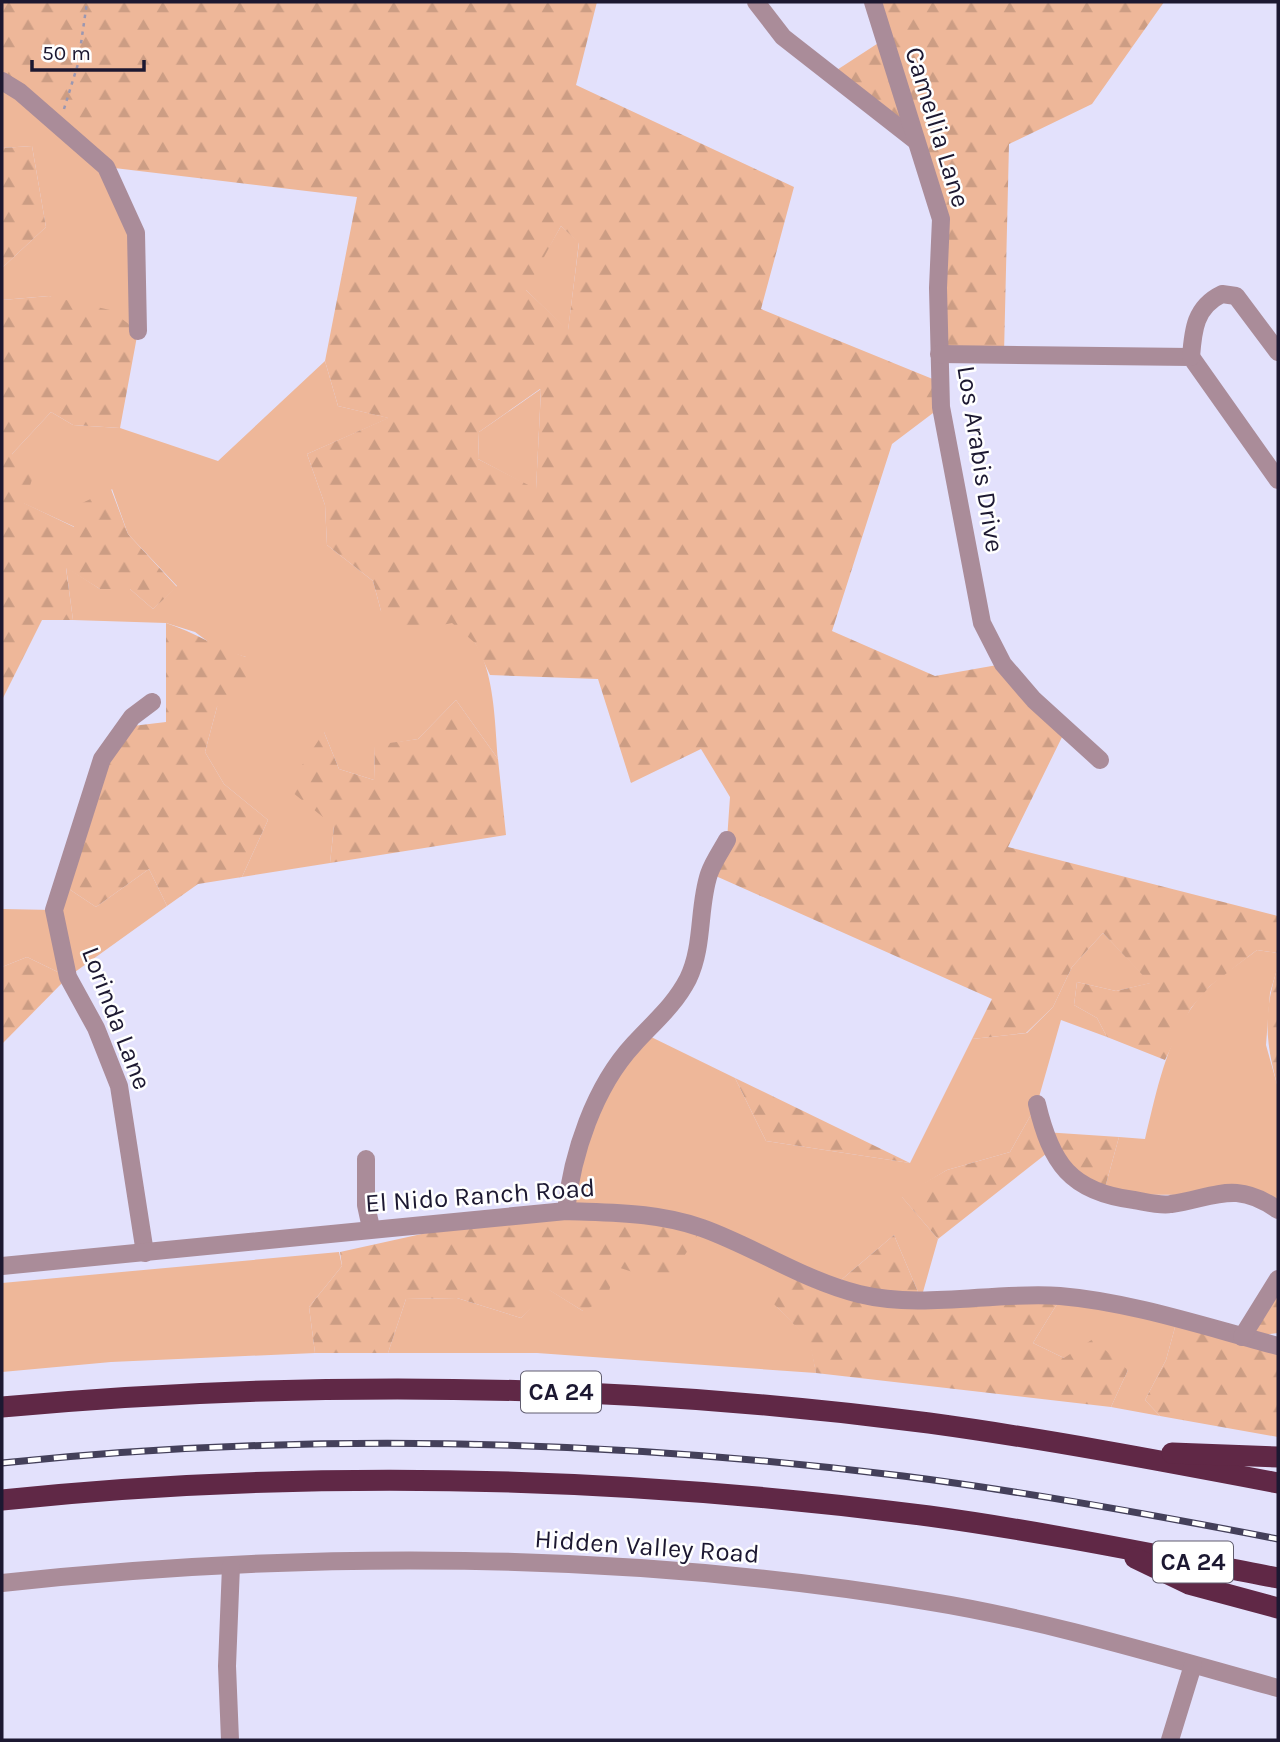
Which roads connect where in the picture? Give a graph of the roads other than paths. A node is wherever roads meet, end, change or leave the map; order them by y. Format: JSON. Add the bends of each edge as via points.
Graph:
{"nodes":[{"id":1,"x":756,"y":2,"type":"edge"},
{"id":2,"x":873,"y":2,"type":"edge"},
{"id":3,"x":2,"y":81,"type":"edge"},
{"id":4,"x":916,"y":141,"type":"junction"},
{"id":5,"x":138,"y":331,"type":"dead end"},
{"id":6,"x":1278,"y":352,"type":"edge"},
{"id":7,"x":939,"y":354,"type":"junction"},
{"id":8,"x":1191,"y":357,"type":"junction"},
{"id":9,"x":1278,"y":480,"type":"edge"},
{"id":10,"x":152,"y":702,"type":"dead end"},
{"id":11,"x":1100,"y":760,"type":"dead end"},
{"id":12,"x":727,"y":841,"type":"dead end"},
{"id":13,"x":1037,"y":1104,"type":"dead end"},
{"id":14,"x":366,"y":1159,"type":"dead end"},
{"id":15,"x":1278,"y":1210,"type":"edge"},
{"id":16,"x":566,"y":1211,"type":"junction"},
{"id":17,"x":371,"y":1228,"type":"junction"},
{"id":18,"x":145,"y":1253,"type":"junction"},
{"id":19,"x":2,"y":1266,"type":"edge"},
{"id":20,"x":1278,"y":1279,"type":"edge"},
{"id":21,"x":1242,"y":1337,"type":"junction"},
{"id":22,"x":1278,"y":1346,"type":"edge"},
{"id":23,"x":2,"y":1407,"type":"edge"},
{"id":24,"x":1118,"y":1453,"type":"junction"},
{"id":25,"x":1278,"y":1457,"type":"edge"},
{"id":26,"x":1278,"y":1483,"type":"edge"},
{"id":27,"x":2,"y":1500,"type":"edge"},
{"id":28,"x":1108,"y":1546,"type":"junction"},
{"id":29,"x":230,"y":1566,"type":"junction"},
{"id":30,"x":1278,"y":1578,"type":"edge"},
{"id":31,"x":2,"y":1583,"type":"edge"},
{"id":32,"x":1278,"y":1608,"type":"edge"},
{"id":33,"x":1193,"y":1665,"type":"junction"},
{"id":34,"x":1278,"y":1688,"type":"edge"},
{"id":35,"x":230,"y":1740,"type":"edge"},
{"id":36,"x":1170,"y":1740,"type":"edge"}],
"edges":[{"from":1,"to":4,"type":"street","via":[[783,37]]},
{"from":2,"to":4,"type":"street","name":"Camellia Lane"},
{"from":3,"to":5,"type":"street","via":[[106,167],[135,233]]},
{"from":4,"to":7,"type":"street","name":"Camellia Lane","via":[[941,219]]},
{"from":6,"to":8,"type":"street","via":[[1236,296],[1222,294],[1201,308]]},
{"from":7,"to":8,"type":"street","name":"Los Arabis Drive"},
{"from":7,"to":11,"type":"street","name":"Los Arabis Drive","via":[[941,407],[982,623],[1003,664],[1034,700]]},
{"from":8,"to":9,"type":"street"},
{"from":10,"to":18,"type":"street","name":"Lorinda Lane","via":[[132,717],[102,759],[54,910],[68,977],[120,1086]]},
{"from":12,"to":16,"type":"street","via":[[709,873],[689,977],[666,1014],[633,1045],[604,1085],[570,1172]]},
{"from":13,"to":15,"type":"street","via":[[1051,1150],[1064,1171],[1103,1195],[1169,1205],[1228,1191],[1249,1193]]},
{"from":14,"to":17,"type":"street"},
{"from":16,"to":17,"type":"street","name":"El Nido Ranch Road"},
{"from":16,"to":21,"type":"street","name":"El Nido Ranch Road","via":[[653,1214],[860,1294],[909,1299],[1062,1296]]},
{"from":17,"to":18,"type":"street","name":"El Nido Ranch Road"},
{"from":18,"to":19,"type":"street","name":"El Nido Ranch Road"},
{"from":20,"to":21,"type":"street"},
{"from":21,"to":22,"type":"street","name":"El Nido Ranch Road"},
{"from":23,"to":24,"type":"highway","number":"CA 24","via":[[293,1390],[562,1392],[829,1412]]},
{"from":24,"to":25,"type":"highway"},
{"from":24,"to":26,"type":"highway","number":"CA 24"},
{"from":27,"to":28,"type":"highway","number":"CA 24","via":[[285,1482],[414,1480],[608,1486],[866,1509]]},
{"from":28,"to":30,"type":"highway","number":"CA 24"},
{"from":28,"to":32,"type":"highway","via":[[1189,1584]]},
{"from":29,"to":31,"type":"street","name":"Hidden Valley Road"},
{"from":29,"to":33,"type":"street","name":"Hidden Valley Road","via":[[451,1561],[661,1570],[794,1583],[928,1601]]},
{"from":29,"to":35,"type":"street"},
{"from":33,"to":34,"type":"street","name":"Hidden Valley Road"},
{"from":33,"to":36,"type":"street"}]}
